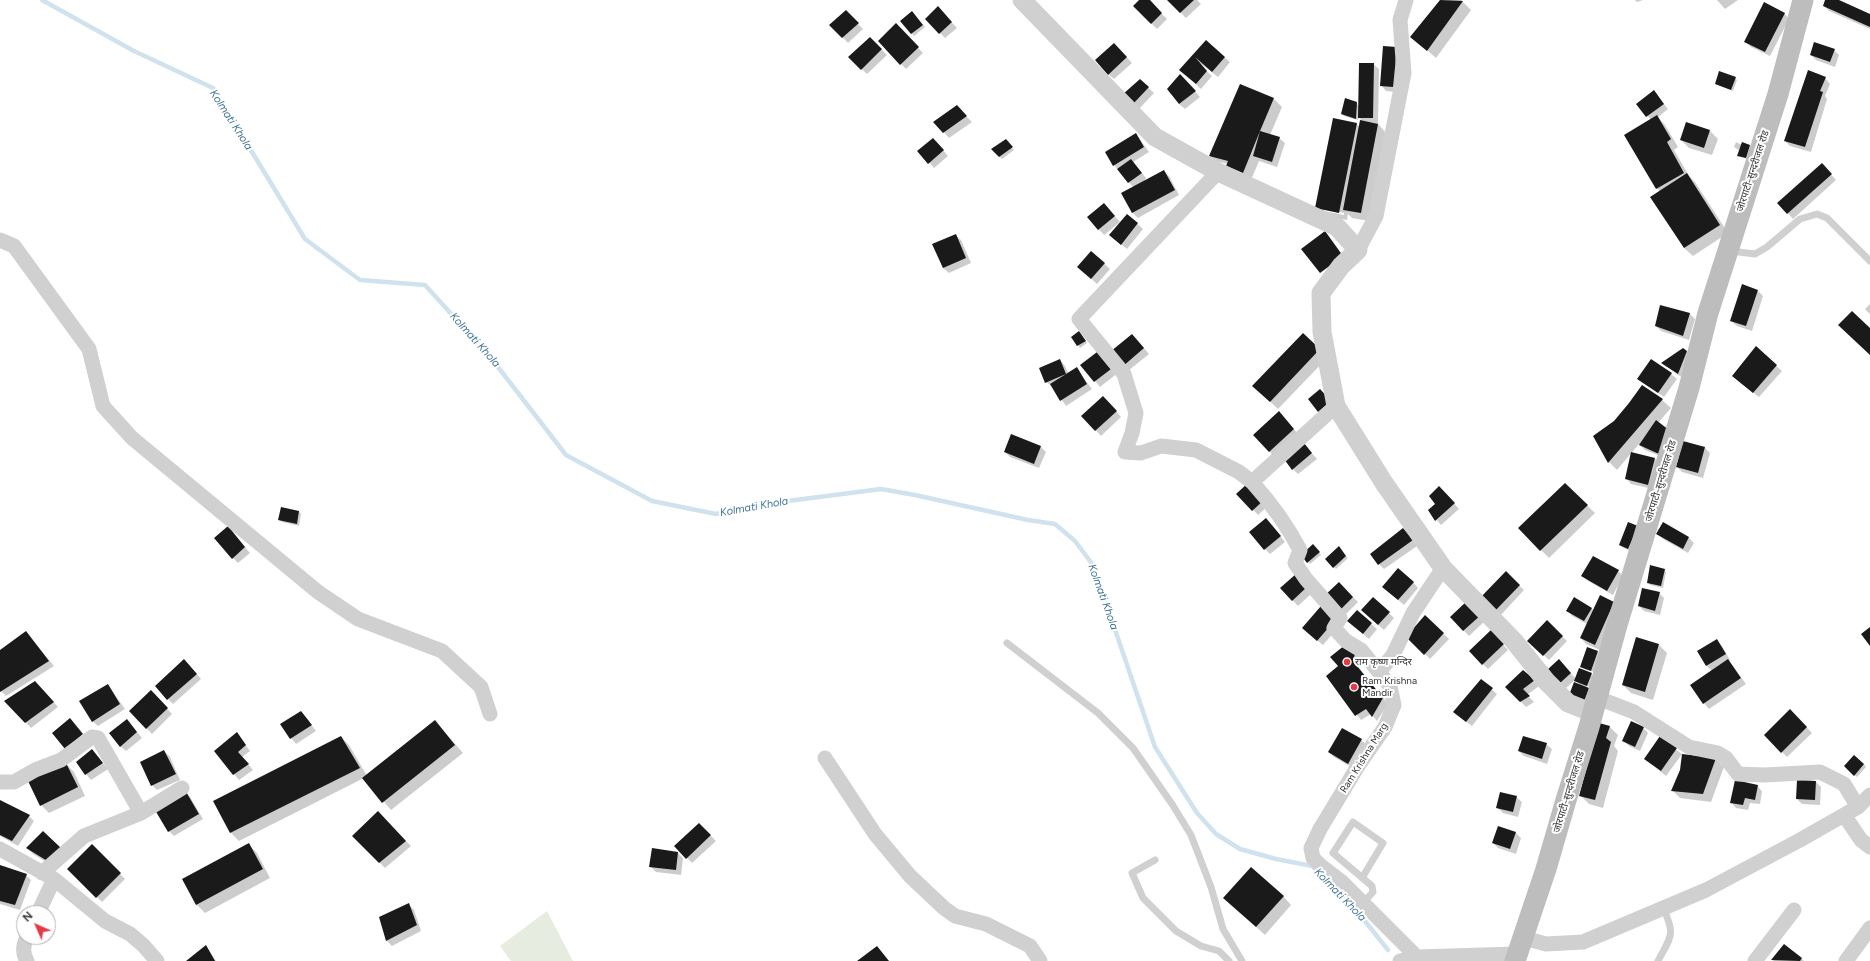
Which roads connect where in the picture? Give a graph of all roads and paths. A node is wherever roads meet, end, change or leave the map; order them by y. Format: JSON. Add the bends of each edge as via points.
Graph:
{"nodes":[{"id":1,"x":1406,"y":0,"type":"edge"},
{"id":2,"x":1803,"y":0,"type":"edge"},
{"id":3,"x":1030,"y":3,"type":"edge"},
{"id":4,"x":1218,"y":172,"type":"junction"},
{"id":5,"x":0,"y":240,"type":"edge"},
{"id":6,"x":1358,"y":250,"type":"junction"},
{"id":7,"x":1728,"y":251,"type":"junction"},
{"id":8,"x":1870,"y":261,"type":"edge"},
{"id":9,"x":1336,"y":406,"type":"junction"},
{"id":10,"x":1252,"y":482,"type":"junction"},
{"id":11,"x":1443,"y":568,"type":"junction"},
{"id":12,"x":1007,"y":643,"type":"dead end"},
{"id":13,"x":1380,"y":672,"type":"junction"},
{"id":14,"x":1595,"y":706,"type":"junction"},
{"id":15,"x":490,"y":714,"type":"dead end"},
{"id":16,"x":825,"y":758,"type":"dead end"},
{"id":17,"x":0,"y":782,"type":"edge"},
{"id":18,"x":182,"y":788,"type":"dead end"},
{"id":19,"x":1870,"y":795,"type":"edge"},
{"id":20,"x":1858,"y":807,"type":"junction"},
{"id":21,"x":141,"y":813,"type":"junction"},
{"id":22,"x":1844,"y":815,"type":"junction"},
{"id":23,"x":1870,"y":847,"type":"edge"},
{"id":24,"x":0,"y":849,"type":"edge"},
{"id":25,"x":1155,"y":860,"type":"dead end"},
{"id":26,"x":48,"y":876,"type":"junction"},
{"id":27,"x":1362,"y":878,"type":"junction"},
{"id":28,"x":1363,"y":903,"type":"junction"},
{"id":29,"x":40,"y":905,"type":"edge"},
{"id":30,"x":1663,"y":908,"type":"junction"},
{"id":31,"x":1794,"y":910,"type":"dead end"},
{"id":32,"x":1870,"y":928,"type":"edge"},
{"id":33,"x":24,"y":945,"type":"edge"},
{"id":34,"x":1519,"y":951,"type":"edge"},
{"id":35,"x":1418,"y":957,"type":"junction"},
{"id":36,"x":27,"y":961,"type":"edge"},
{"id":37,"x":157,"y":961,"type":"edge"},
{"id":38,"x":1040,"y":961,"type":"edge"},
{"id":39,"x":1229,"y":961,"type":"edge"},
{"id":40,"x":1242,"y":961,"type":"edge"},
{"id":41,"x":1400,"y":961,"type":"edge"},
{"id":42,"x":1658,"y":961,"type":"edge"},
{"id":43,"x":1755,"y":961,"type":"edge"},
{"id":44,"x":1846,"y":961,"type":"edge"}],
"edges":[{"from":1,"to":6,"type":"street","via":[[1400,20],[1404,73],[1376,216]]},
{"from":2,"to":7,"type":"main road","name":"जोरपाटी-सुन्दरीजल रोड","via":[[1778,94]]},
{"from":3,"to":4,"type":"street","via":[[1156,137]]},
{"from":4,"to":6,"type":"street","via":[[1337,227]]},
{"from":4,"to":10,"type":"street","via":[[1079,319],[1124,374],[1136,413],[1125,452],[1141,453],[1161,446],[1196,450],[1239,472]]},
{"from":5,"to":15,"type":"street","via":[[14,246],[89,349],[103,406],[132,438],[318,592],[358,619],[442,652],[481,687]]},
{"from":6,"to":9,"type":"street","via":[[1341,266],[1321,293],[1322,332]]},
{"from":7,"to":8,"type":"lane","via":[[1754,254],[1767,248],[1800,219],[1817,214],[1827,218]]},
{"from":7,"to":14,"type":"main road","name":"जोरपाटी-सुन्दरीजल रोड"},
{"from":9,"to":10,"type":"street"},
{"from":9,"to":11,"type":"street","via":[[1384,483]]},
{"from":10,"to":13,"type":"street","name":"Ram Krishna Marg","via":[[1291,532],[1300,550],[1295,563],[1340,618],[1334,628],[1346,641],[1360,650]]},
{"from":11,"to":13,"type":"street","via":[[1413,613],[1393,655]]},
{"from":11,"to":14,"type":"street","via":[[1514,641],[1546,681],[1568,703]]},
{"from":12,"to":40,"type":"lane","via":[[1098,713],[1132,748],[1191,835],[1211,887],[1223,929]]},
{"from":13,"to":28,"type":"street","name":"Ram Krishna Marg","via":[[1390,686],[1394,705],[1385,727],[1358,766],[1311,848],[1313,858]]},
{"from":14,"to":20,"type":"street","via":[[1634,712],[1689,747],[1718,753],[1726,758],[1738,774],[1820,772],[1844,784]]},
{"from":14,"to":34,"type":"main road","name":"जोरपाटी-सुन्दरीजल रोड"},
{"from":16,"to":38,"type":"street","via":[[875,834],[910,876],[955,916],[986,924],[1030,946]]},
{"from":17,"to":21,"type":"street","via":[[14,782],[61,760],[92,737],[98,738]]},
{"from":18,"to":21,"type":"street"},
{"from":19,"to":20,"type":"street"},
{"from":20,"to":22,"type":"street"},
{"from":21,"to":26,"type":"street","via":[[84,836]]},
{"from":22,"to":23,"type":"street","via":[[1861,840]]},
{"from":22,"to":30,"type":"street","via":[[1706,890]]},
{"from":24,"to":26,"type":"street"},
{"from":25,"to":39,"type":"lane","via":[[1132,873],[1142,898],[1176,931],[1201,946],[1219,951]]},
{"from":26,"to":29,"type":"street"},
{"from":26,"to":37,"type":"street","via":[[105,921],[130,934]]},
{"from":27,"to":27,"type":"lane","via":[[1333,853],[1353,822],[1383,843]]},
{"from":27,"to":28,"type":"lane","via":[[1372,886],[1372,892]]},
{"from":28,"to":35,"type":"street","name":"Ram Krishna Marg"},
{"from":30,"to":34,"type":"street","via":[[1582,942],[1546,944]]},
{"from":30,"to":42,"type":"lane","via":[[1672,929]]},
{"from":31,"to":43,"type":"street"},
{"from":32,"to":44,"type":"street"},
{"from":33,"to":36,"type":"street","via":[[24,956]]},
{"from":34,"to":35,"type":"street"},
{"from":35,"to":41,"type":"street"}]}
